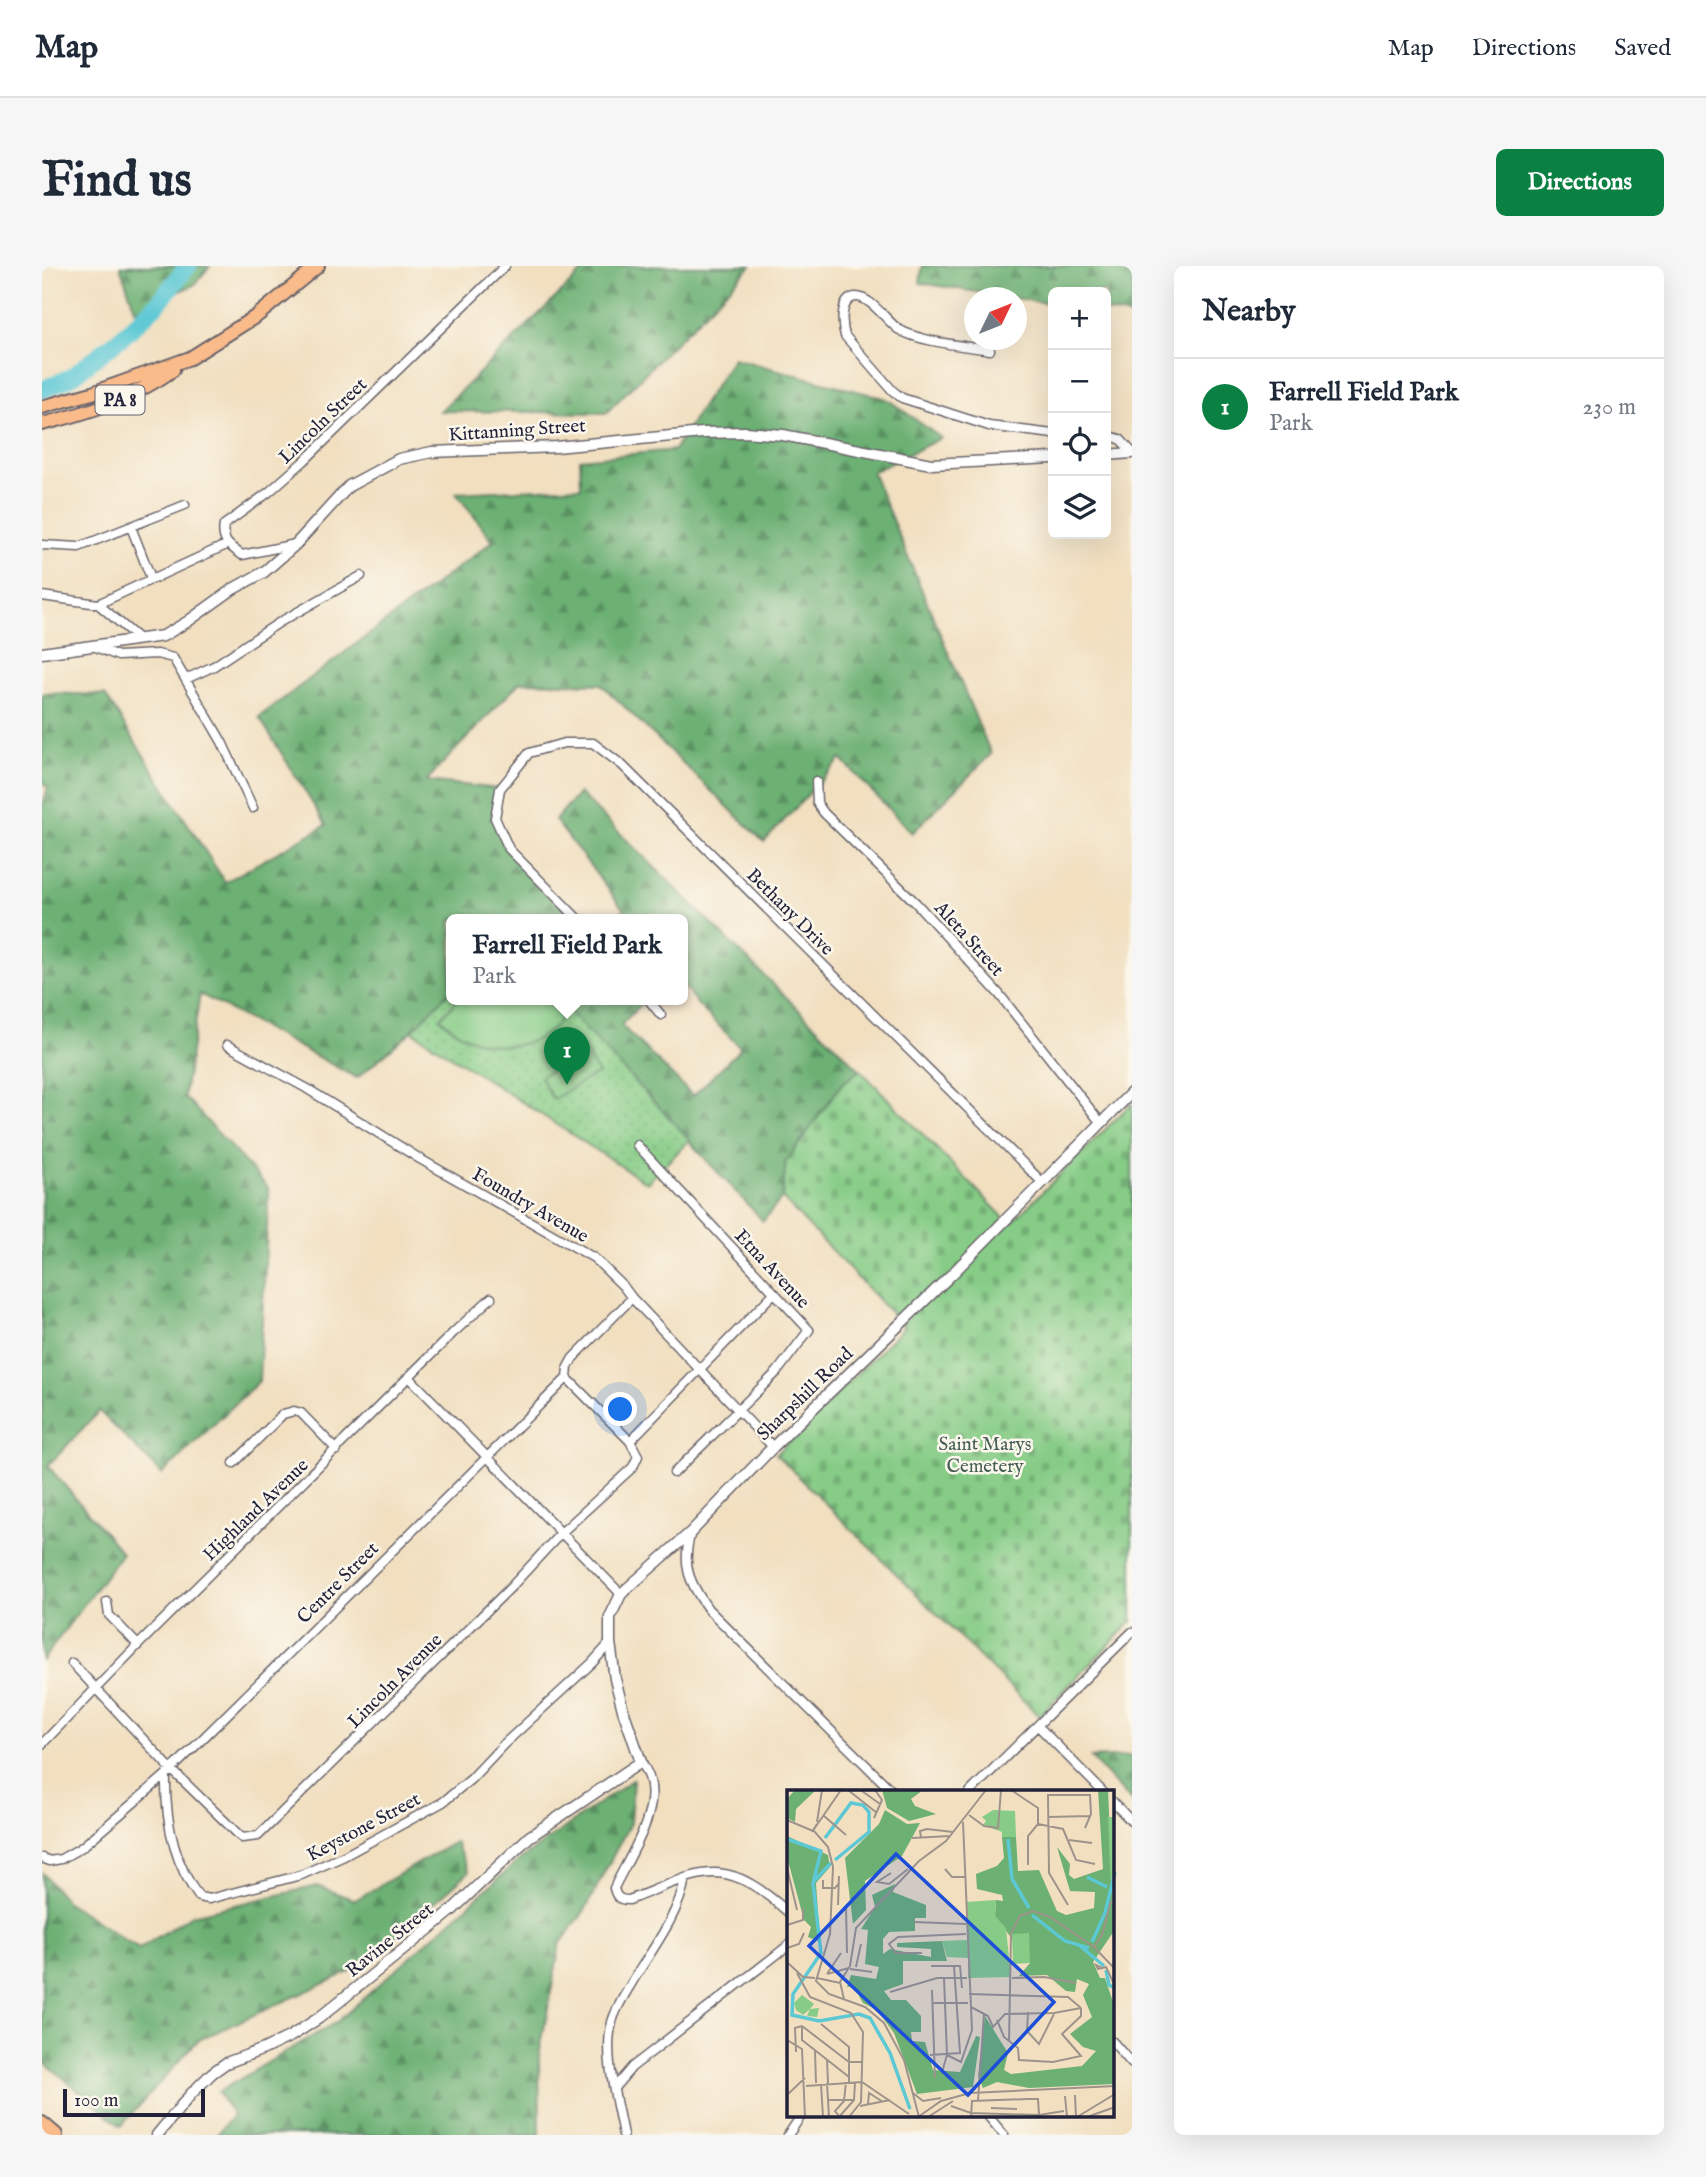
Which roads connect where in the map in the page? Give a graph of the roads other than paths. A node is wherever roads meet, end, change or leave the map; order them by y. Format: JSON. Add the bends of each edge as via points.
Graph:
{"nodes":[{"id":1,"x":318,"y":266,"type":"edge"},
{"id":2,"x":505,"y":266,"type":"edge"},
{"id":3,"x":964,"y":346,"type":"edge"},
{"id":4,"x":190,"y":358,"type":"junction"},
{"id":5,"x":42,"y":408,"type":"edge"},
{"id":6,"x":42,"y":424,"type":"edge"},
{"id":7,"x":1048,"y":433,"type":"edge"},
{"id":8,"x":1111,"y":436,"type":"edge"},
{"id":9,"x":1132,"y":453,"type":"edge"},
{"id":10,"x":1111,"y":455,"type":"edge"},
{"id":11,"x":1048,"y":458,"type":"edge"},
{"id":12,"x":185,"y":505,"type":"dead end"},
{"id":13,"x":131,"y":527,"type":"junction"},
{"id":14,"x":296,"y":544,"type":"junction"},
{"id":15,"x":42,"y":545,"type":"edge"},
{"id":16,"x":226,"y":545,"type":"junction"},
{"id":17,"x":361,"y":576,"type":"dead end"},
{"id":18,"x":151,"y":578,"type":"junction"},
{"id":19,"x":42,"y":596,"type":"edge"},
{"id":20,"x":98,"y":604,"type":"junction"},
{"id":21,"x":139,"y":639,"type":"junction"},
{"id":22,"x":93,"y":646,"type":"junction"},
{"id":23,"x":42,"y":653,"type":"edge"},
{"id":24,"x":186,"y":679,"type":"junction"},
{"id":25,"x":816,"y":781,"type":"dead end"},
{"id":26,"x":253,"y":808,"type":"dead end"},
{"id":27,"x":573,"y":914,"type":"edge"},
{"id":28,"x":653,"y":1005,"type":"edge"},
{"id":29,"x":661,"y":1015,"type":"dead end"},
{"id":30,"x":227,"y":1045,"type":"dead end"},
{"id":31,"x":1132,"y":1092,"type":"edge"},
{"id":32,"x":1101,"y":1123,"type":"junction"},
{"id":33,"x":637,"y":1145,"type":"dead end"},
{"id":34,"x":1043,"y":1183,"type":"junction"},
{"id":35,"x":774,"y":1293,"type":"junction"},
{"id":36,"x":491,"y":1298,"type":"dead end"},
{"id":37,"x":632,"y":1298,"type":"junction"},
{"id":38,"x":699,"y":1371,"type":"junction"},
{"id":39,"x":409,"y":1377,"type":"junction"},
{"id":40,"x":567,"y":1378,"type":"junction"},
{"id":41,"x":737,"y":1410,"type":"junction"},
{"id":42,"x":630,"y":1441,"type":"junction"},
{"id":43,"x":773,"y":1447,"type":"junction"},
{"id":44,"x":337,"y":1450,"type":"junction"},
{"id":45,"x":488,"y":1456,"type":"junction"},
{"id":46,"x":234,"y":1463,"type":"dead end"},
{"id":47,"x":674,"y":1473,"type":"dead end"},
{"id":48,"x":691,"y":1532,"type":"junction"},
{"id":49,"x":561,"y":1533,"type":"junction"},
{"id":50,"x":621,"y":1594,"type":"junction"},
{"id":51,"x":107,"y":1602,"type":"dead end"},
{"id":52,"x":1132,"y":1632,"type":"edge"},
{"id":53,"x":610,"y":1643,"type":"junction"},
{"id":54,"x":138,"y":1645,"type":"junction"},
{"id":55,"x":72,"y":1664,"type":"dead end"},
{"id":56,"x":96,"y":1689,"type":"junction"},
{"id":57,"x":1038,"y":1726,"type":"junction"},
{"id":58,"x":42,"y":1744,"type":"edge"},
{"id":59,"x":641,"y":1762,"type":"junction"},
{"id":60,"x":169,"y":1772,"type":"junction"},
{"id":61,"x":891,"y":1790,"type":"edge"},
{"id":62,"x":972,"y":1790,"type":"edge"},
{"id":63,"x":1100,"y":1790,"type":"edge"},
{"id":64,"x":1114,"y":1803,"type":"edge"},
{"id":65,"x":1132,"y":1822,"type":"edge"},
{"id":66,"x":42,"y":1858,"type":"edge"},
{"id":67,"x":685,"y":1878,"type":"junction"},
{"id":68,"x":787,"y":1911,"type":"edge"},
{"id":69,"x":787,"y":1947,"type":"edge"},
{"id":70,"x":1114,"y":2043,"type":"edge"},
{"id":71,"x":1132,"y":2064,"type":"edge"},
{"id":72,"x":615,"y":2087,"type":"junction"},
{"id":73,"x":801,"y":2118,"type":"edge"},
{"id":74,"x":990,"y":2118,"type":"edge"},
{"id":75,"x":42,"y":2126,"type":"edge"},
{"id":76,"x":54,"y":2135,"type":"edge"},
{"id":77,"x":157,"y":2135,"type":"edge"},
{"id":78,"x":623,"y":2135,"type":"edge"},
{"id":79,"x":788,"y":2135,"type":"edge"},
{"id":80,"x":1004,"y":2135,"type":"edge"}],
"edges":[{"from":1,"to":4,"type":"highway","number":"PA 8","via":[[258,315]]},
{"from":2,"to":16,"type":"street","name":"Lincoln Street","via":[[304,460],[224,525]]},
{"from":3,"to":7,"type":"street","via":[[908,334],[866,299],[857,297],[846,304],[845,336],[902,398],[989,426]]},
{"from":4,"to":5,"type":"highway","number":"PA 8"},
{"from":4,"to":6,"type":"highway","number":"PA 8","via":[[130,396]]},
{"from":8,"to":9,"type":"street","via":[[1121,439]]},
{"from":9,"to":10,"type":"street"},
{"from":11,"to":14,"type":"street","name":"Kittanning Street","via":[[931,464],[746,432],[432,452],[399,459],[349,486]]},
{"from":12,"to":13,"type":"street"},
{"from":13,"to":15,"type":"street","via":[[79,547]]},
{"from":13,"to":18,"type":"street"},
{"from":14,"to":16,"type":"street","via":[[242,555]]},
{"from":14,"to":21,"type":"street","name":"Kittanning Street","via":[[264,572],[187,622],[163,636]]},
{"from":16,"to":18,"type":"street"},
{"from":17,"to":24,"type":"street","via":[[215,666]]},
{"from":18,"to":20,"type":"street"},
{"from":19,"to":20,"type":"street"},
{"from":20,"to":21,"type":"street"},
{"from":21,"to":22,"type":"street","name":"Kittanning Street"},
{"from":22,"to":23,"type":"street","name":"Kittanning Street"},
{"from":22,"to":24,"type":"street","via":[[118,656],[173,658]]},
{"from":24,"to":26,"type":"street"},
{"from":25,"to":32,"type":"street","name":"Aleta Street","via":[[817,803],[824,813],[916,903],[999,994]]},
{"from":27,"to":34,"type":"street","name":"Bethany Drive","via":[[509,849],[495,818],[500,789],[529,753],[564,743],[593,743],[622,765]]},
{"from":28,"to":29,"type":"street"},
{"from":30,"to":37,"type":"street","name":"Foundry Avenue","via":[[594,1258]]},
{"from":31,"to":32,"type":"street","name":"Sharpshill Road"},
{"from":32,"to":34,"type":"street","name":"Sharpshill Road"},
{"from":33,"to":35,"type":"street","name":"Etna Avenue"},
{"from":34,"to":43,"type":"street","name":"Sharpshill Road"},
{"from":35,"to":38,"type":"street"},
{"from":35,"to":41,"type":"street","name":"Etna Avenue","via":[[809,1330],[777,1372]]},
{"from":36,"to":39,"type":"street","name":"Highland Avenue"},
{"from":37,"to":38,"type":"street","name":"Foundry Avenue"},
{"from":37,"to":40,"type":"street","name":"Centre Street","via":[[573,1358]]},
{"from":38,"to":41,"type":"street","name":"Foundry Avenue"},
{"from":38,"to":42,"type":"street"},
{"from":39,"to":44,"type":"street","name":"Highland Avenue"},
{"from":39,"to":45,"type":"street"},
{"from":40,"to":42,"type":"street"},
{"from":40,"to":45,"type":"street","name":"Centre Street"},
{"from":41,"to":43,"type":"street","name":"Foundry Avenue"},
{"from":41,"to":47,"type":"street","name":"Etna Avenue"},
{"from":42,"to":49,"type":"street","name":"Lincoln Avenue","via":[[638,1456],[633,1467]]},
{"from":43,"to":48,"type":"street","name":"Sharpshill Road"},
{"from":44,"to":46,"type":"street","via":[[294,1411],[283,1414]]},
{"from":44,"to":54,"type":"street","name":"Highland Avenue"},
{"from":45,"to":49,"type":"street"},
{"from":45,"to":60,"type":"street","name":"Centre Street"},
{"from":48,"to":50,"type":"street","name":"Sharpshill Road"},
{"from":48,"to":61,"type":"street","via":[[686,1566],[708,1609]]},
{"from":49,"to":50,"type":"street"},
{"from":49,"to":60,"type":"street","name":"Lincoln Avenue","via":[[258,1836],[242,1838]]},
{"from":50,"to":53,"type":"street","name":"Sharpshill Road","via":[[610,1617]]},
{"from":51,"to":54,"type":"street","via":[[109,1615]]},
{"from":52,"to":57,"type":"street"},
{"from":53,"to":59,"type":"street","name":"Sharpshill Road","via":[[623,1710]]},
{"from":53,"to":60,"type":"street","name":"Keystone Street","via":[[443,1802],[301,1875],[209,1899],[199,1897],[169,1832]]},
{"from":54,"to":56,"type":"street","name":"Highland Avenue"},
{"from":55,"to":56,"type":"street"},
{"from":56,"to":58,"type":"street","name":"Highland Avenue"},
{"from":56,"to":60,"type":"street"},
{"from":57,"to":62,"type":"street"},
{"from":57,"to":63,"type":"street"},
{"from":59,"to":67,"type":"street","via":[[650,1778],[651,1797],[638,1845],[614,1888],[616,1896],[629,1900]]},
{"from":59,"to":77,"type":"street","name":"Ravine Street","via":[[529,1837],[450,1912],[319,2018],[212,2073]]},
{"from":60,"to":66,"type":"street","name":"Centre Street","via":[[82,1847],[61,1859]]},
{"from":64,"to":65,"type":"street"},
{"from":67,"to":68,"type":"street","via":[[724,1872],[747,1880]]},
{"from":67,"to":72,"type":"street","via":[[671,1919],[620,2002],[612,2024],[609,2049]]},
{"from":69,"to":72,"type":"street","via":[[632,2067]]},
{"from":70,"to":71,"type":"street"},
{"from":72,"to":78,"type":"street"},
{"from":73,"to":79,"type":"street"},
{"from":74,"to":80,"type":"street"},
{"from":75,"to":76,"type":"highway"}]}
